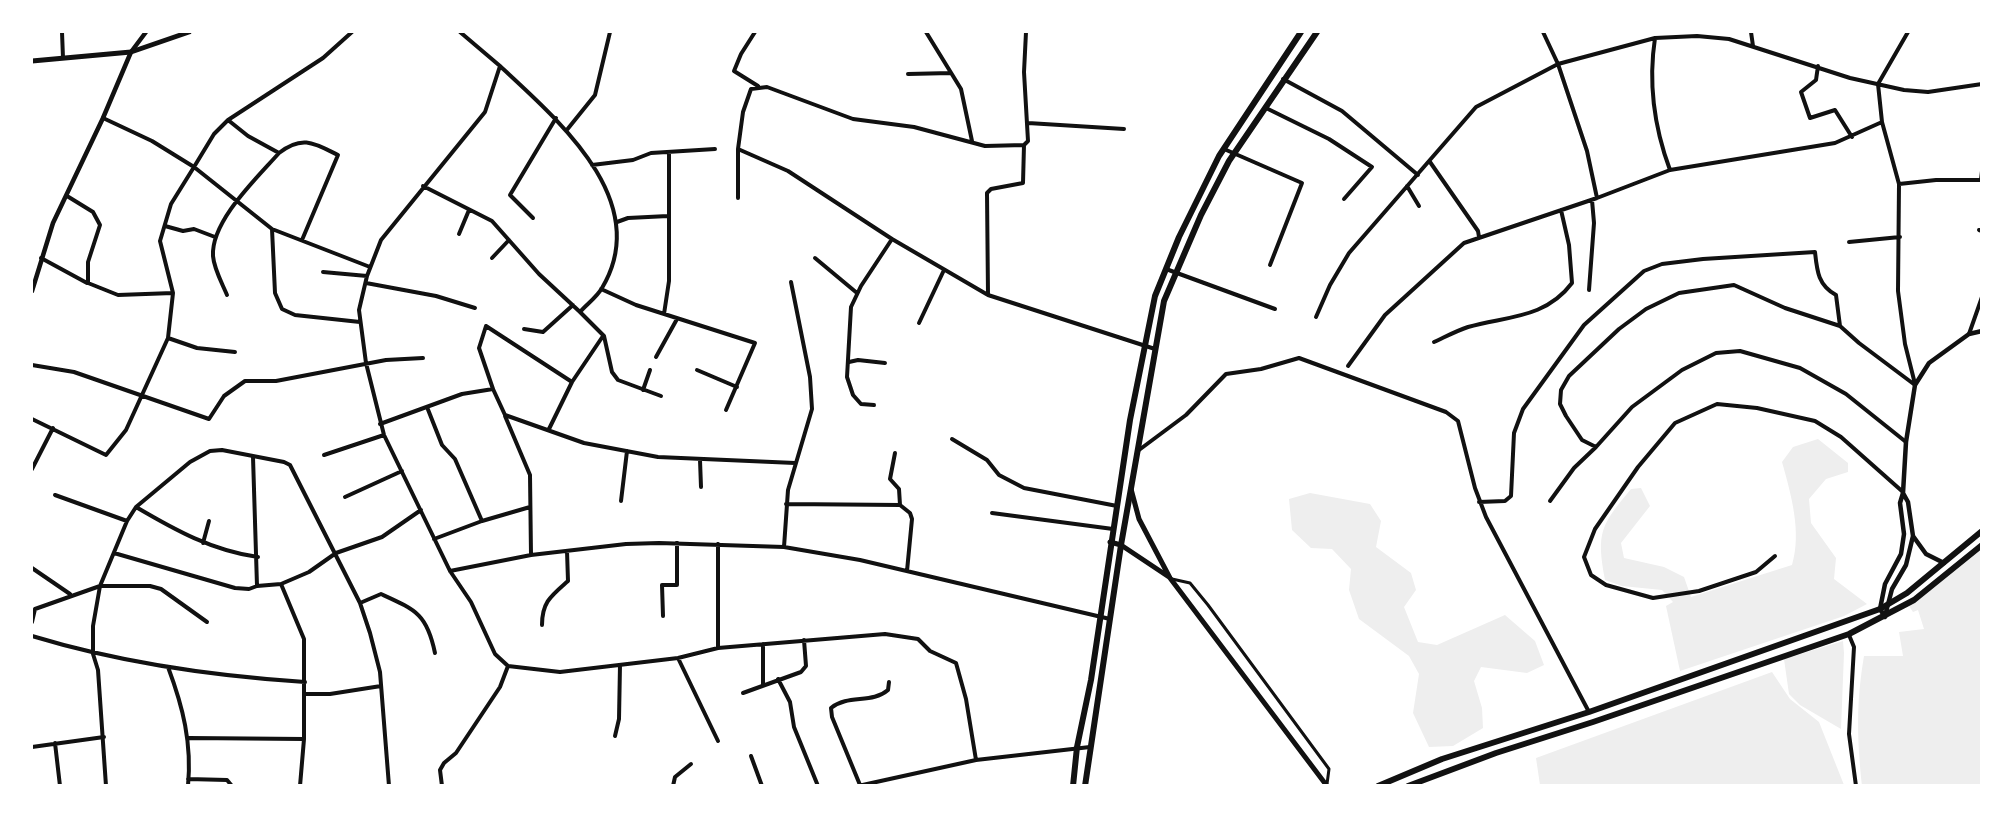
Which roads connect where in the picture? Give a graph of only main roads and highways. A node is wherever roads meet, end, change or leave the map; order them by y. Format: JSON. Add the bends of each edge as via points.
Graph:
{"nodes":[{"id":1,"x":189,"y":32,"type":"edge"},
{"id":2,"x":1301,"y":32,"type":"edge"},
{"id":3,"x":1317,"y":32,"type":"edge"},
{"id":4,"x":32,"y":61,"type":"edge"},
{"id":5,"x":1131,"y":487,"type":"junction"},
{"id":6,"x":1982,"y":531,"type":"edge"},
{"id":7,"x":1110,"y":542,"type":"junction"},
{"id":8,"x":1121,"y":545,"type":"junction"},
{"id":9,"x":1982,"y":545,"type":"edge"},
{"id":10,"x":1170,"y":578,"type":"junction"},
{"id":11,"x":1328,"y":785,"type":"edge"},
{"id":12,"x":1073,"y":786,"type":"edge"},
{"id":13,"x":1085,"y":786,"type":"edge"},
{"id":14,"x":1378,"y":786,"type":"edge"},
{"id":15,"x":1408,"y":786,"type":"edge"}],
"edges":[{"from":1,"to":4,"type":"main road","via":[[131,52]]},
{"from":2,"to":7,"type":"main road","via":[[1224,148],[1164,269],[1144,345]]},
{"from":3,"to":5,"type":"main road","via":[[1234,153],[1201,215],[1164,301]]},
{"from":5,"to":8,"type":"main road"},
{"from":5,"to":10,"type":"main road","via":[[1139,519]]},
{"from":6,"to":14,"type":"main road","via":[[1888,606],[1589,712],[1442,759]]},
{"from":7,"to":8,"type":"main road"},
{"from":7,"to":12,"type":"main road"},
{"from":8,"to":10,"type":"main road"},
{"from":8,"to":13,"type":"main road"},
{"from":9,"to":15,"type":"main road","via":[[1931,589],[1849,634]]},
{"from":10,"to":11,"type":"main road"}]}
